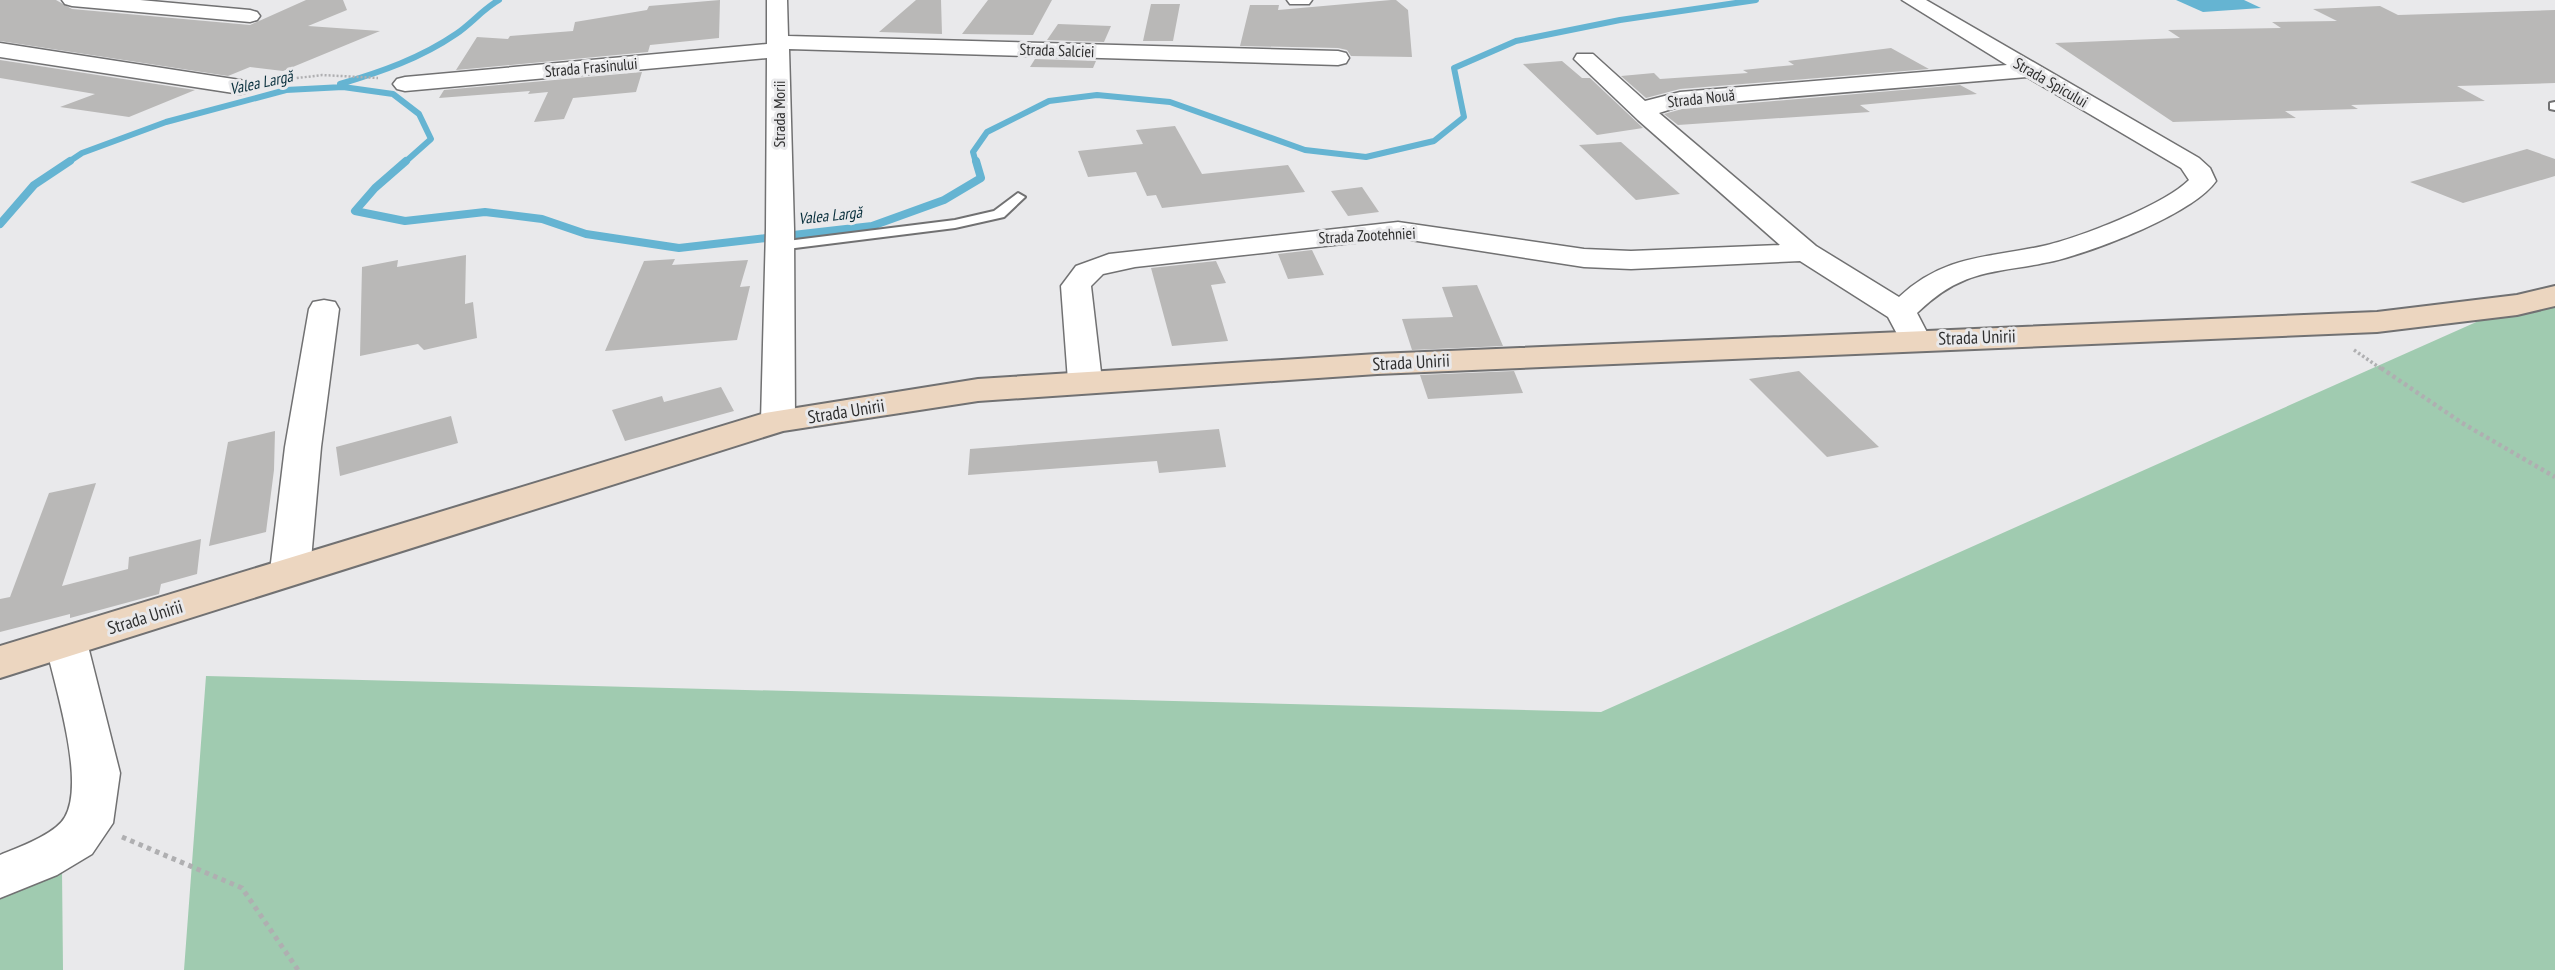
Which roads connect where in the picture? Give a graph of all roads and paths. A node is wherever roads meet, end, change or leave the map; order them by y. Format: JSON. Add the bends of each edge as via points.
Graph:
{"nodes":[{"id":1,"x":72,"y":0,"type":"edge"},
{"id":2,"x":778,"y":0,"type":"edge"},
{"id":3,"x":1912,"y":0,"type":"edge"},
{"id":4,"x":250,"y":16,"type":"dead end"},
{"id":5,"x":777,"y":46,"type":"junction"},
{"id":6,"x":0,"y":50,"type":"edge"},
{"id":7,"x":1338,"y":58,"type":"dead end"},
{"id":8,"x":1585,"y":59,"type":"dead end"},
{"id":9,"x":2032,"y":71,"type":"junction"},
{"id":10,"x":376,"y":78,"type":"dead end"},
{"id":11,"x":405,"y":84,"type":"dead end"},
{"id":12,"x":240,"y":87,"type":"joint"},
{"id":13,"x":1647,"y":115,"type":"junction"},
{"id":14,"x":1018,"y":197,"type":"dead end"},
{"id":15,"x":780,"y":239,"type":"junction"},
{"id":16,"x":1805,"y":252,"type":"junction"},
{"id":17,"x":2555,"y":296,"type":"edge"},
{"id":18,"x":324,"y":309,"type":"dead end"},
{"id":19,"x":2312,"y":323,"type":"junction"},
{"id":20,"x":1908,"y":326,"type":"junction"},
{"id":21,"x":1085,"y":381,"type":"junction"},
{"id":22,"x":778,"y":421,"type":"junction"},
{"id":23,"x":2555,"y":477,"type":"edge"},
{"id":24,"x":290,"y":571,"type":"junction"},
{"id":25,"x":66,"y":642,"type":"junction"},
{"id":26,"x":0,"y":662,"type":"edge"},
{"id":27,"x":89,"y":823,"type":"junction"},
{"id":28,"x":0,"y":877,"type":"edge"},
{"id":29,"x":298,"y":970,"type":"edge"}],
"edges":[{"from":1,"to":4,"type":"street"},
{"from":2,"to":5,"type":"street","name":"Strada Morii"},
{"from":3,"to":9,"type":"street","name":"Strada Spicului"},
{"from":5,"to":7,"type":"street","name":"Strada Salciei"},
{"from":5,"to":11,"type":"street","name":"Strada Frasinului"},
{"from":5,"to":15,"type":"street","name":"Strada Morii"},
{"from":6,"to":12,"type":"street"},
{"from":8,"to":13,"type":"street"},
{"from":9,"to":13,"type":"street","name":"Strada Nouă","via":[[1679,99],[1648,107]]},
{"from":9,"to":20,"type":"street","name":"Strada Spicului","via":[[2190,163],[2203,181],[2190,194],[2142,220],[2051,253],[1970,266],[1926,288]]},
{"from":10,"to":12,"type":"path","via":[[315,74]]},
{"from":13,"to":16,"type":"street","name":"Strada Nouă"},
{"from":14,"to":15,"type":"lane","via":[[999,214],[956,225]]},
{"from":15,"to":22,"type":"street","name":"Strada Morii"},
{"from":16,"to":20,"type":"street","name":"Strada Nouă"},
{"from":16,"to":21,"type":"street","name":"Strada Zootehniei","via":[[1584,258],[1398,230],[1135,258],[1094,267],[1082,273],[1076,286]]},
{"from":17,"to":19,"type":"main road","name":"Strada Unirii","via":[[2377,322]]},
{"from":18,"to":24,"type":"street"},
{"from":19,"to":20,"type":"main road","name":"Strada Unirii"},
{"from":19,"to":23,"type":"path","via":[[2462,423]]},
{"from":20,"to":21,"type":"main road","name":"Strada Unirii"},
{"from":21,"to":22,"type":"main road","name":"Strada Unirii","via":[[978,390]]},
{"from":22,"to":24,"type":"main road","name":"Strada Unirii"},
{"from":24,"to":25,"type":"main road","name":"Strada Unirii"},
{"from":25,"to":26,"type":"main road","name":"Strada Unirii"},
{"from":25,"to":27,"type":"street","via":[[97,773]]},
{"from":27,"to":28,"type":"street","via":[[75,840]]},
{"from":27,"to":29,"type":"path","via":[[242,888]]}]}
